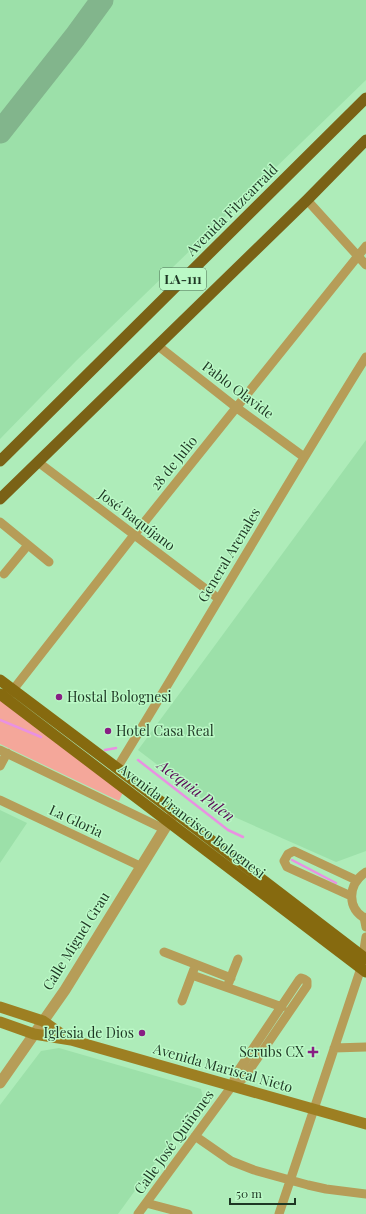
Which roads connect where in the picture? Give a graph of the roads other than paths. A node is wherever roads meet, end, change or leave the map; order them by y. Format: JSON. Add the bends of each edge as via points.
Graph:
{"nodes":[{"id":1,"x":366,"y":98,"type":"edge"},
{"id":2,"x":366,"y":140,"type":"edge"},
{"id":3,"x":307,"y":200,"type":"junction"},
{"id":4,"x":366,"y":246,"type":"edge"},
{"id":5,"x":358,"y":256,"type":"junction"},
{"id":6,"x":366,"y":265,"type":"edge"},
{"id":7,"x":157,"y":345,"type":"junction"},
{"id":8,"x":366,"y":357,"type":"edge"},
{"id":9,"x":237,"y":408,"type":"junction"},
{"id":10,"x":304,"y":457,"type":"junction"},
{"id":11,"x":0,"y":461,"type":"edge"},
{"id":12,"x":38,"y":462,"type":"junction"},
{"id":13,"x":0,"y":499,"type":"edge"},
{"id":14,"x":0,"y":522,"type":"edge"},
{"id":15,"x":134,"y":535,"type":"junction"},
{"id":16,"x":28,"y":545,"type":"junction"},
{"id":17,"x":48,"y":562,"type":"dead end"},
{"id":18,"x":4,"y":574,"type":"dead end"},
{"id":19,"x":219,"y":599,"type":"junction"},
{"id":20,"x":0,"y":680,"type":"edge"},
{"id":21,"x":13,"y":690,"type":"junction"},
{"id":22,"x":3,"y":697,"type":"edge"},
{"id":23,"x":3,"y":752,"type":"edge"},
{"id":24,"x":0,"y":766,"type":"edge"},
{"id":25,"x":117,"y":768,"type":"junction"},
{"id":26,"x":0,"y":800,"type":"edge"},
{"id":27,"x":174,"y":812,"type":"junction"},
{"id":28,"x":166,"y":826,"type":"junction"},
{"id":29,"x":140,"y":866,"type":"junction"},
{"id":30,"x":366,"y":872,"type":"edge"},
{"id":31,"x":356,"y":880,"type":"junction"},
{"id":32,"x":351,"y":896,"type":"junction"},
{"id":33,"x":365,"y":918,"type":"edge"},
{"id":34,"x":366,"y":927,"type":"edge"},
{"id":35,"x":366,"y":937,"type":"edge"},
{"id":36,"x":164,"y":952,"type":"dead end"},
{"id":37,"x":238,"y":959,"type":"dead end"},
{"id":38,"x":364,"y":961,"type":"edge"},
{"id":39,"x":196,"y":964,"type":"junction"},
{"id":40,"x":192,"y":975,"type":"junction"},
{"id":41,"x":231,"y":978,"type":"junction"},
{"id":42,"x":227,"y":987,"type":"junction"},
{"id":43,"x":182,"y":1001,"type":"dead end"},
{"id":44,"x":282,"y":1006,"type":"junction"},
{"id":45,"x":0,"y":1007,"type":"edge"},
{"id":46,"x":43,"y":1021,"type":"junction"},
{"id":47,"x":0,"y":1022,"type":"edge"},
{"id":48,"x":34,"y":1034,"type":"junction"},
{"id":49,"x":71,"y":1040,"type":"junction"},
{"id":50,"x":366,"y":1047,"type":"edge"},
{"id":51,"x":334,"y":1048,"type":"junction"},
{"id":52,"x":0,"y":1083,"type":"edge"},
{"id":53,"x":232,"y":1086,"type":"junction"},
{"id":54,"x":313,"y":1110,"type":"junction"},
{"id":55,"x":366,"y":1124,"type":"edge"},
{"id":56,"x":195,"y":1136,"type":"junction"},
{"id":57,"x":290,"y":1180,"type":"junction"},
{"id":58,"x":366,"y":1194,"type":"edge"},
{"id":59,"x":146,"y":1203,"type":"junction"},
{"id":60,"x":138,"y":1214,"type":"edge"},
{"id":61,"x":188,"y":1214,"type":"edge"},
{"id":62,"x":279,"y":1214,"type":"edge"}],
"edges":[{"from":1,"to":11,"type":"highway","name":"Avenida Fitzcarrald","number":"LA-111"},
{"from":2,"to":3,"type":"highway","number":"LA-111"},
{"from":3,"to":5,"type":"street"},
{"from":3,"to":7,"type":"highway","number":"LA-111"},
{"from":4,"to":5,"type":"street","name":"28 de Julio"},
{"from":5,"to":6,"type":"street"},
{"from":5,"to":9,"type":"street","name":"28 de Julio"},
{"from":7,"to":9,"type":"street","name":"Pablo Olavide"},
{"from":7,"to":12,"type":"highway","number":"LA-111"},
{"from":8,"to":10,"type":"street","name":"General Arenales"},
{"from":9,"to":10,"type":"street","name":"Pablo Olavide"},
{"from":9,"to":15,"type":"street","name":"28 de Julio"},
{"from":10,"to":19,"type":"street","name":"General Arenales"},
{"from":12,"to":13,"type":"highway","number":"LA-111"},
{"from":12,"to":15,"type":"street","name":"José Baquíjano"},
{"from":14,"to":16,"type":"street"},
{"from":15,"to":19,"type":"street","name":"José Baquíjano"},
{"from":15,"to":21,"type":"street","name":"28 de Julio"},
{"from":16,"to":17,"type":"street"},
{"from":16,"to":18,"type":"street"},
{"from":19,"to":25,"type":"street","name":"General Arenales"},
{"from":20,"to":21,"type":"main road","name":"Avenida Francisco Bolognesi"},
{"from":21,"to":22,"type":"street","name":"28 de Julio"},
{"from":21,"to":25,"type":"main road","name":"Avenida Francisco Bolognesi"},
{"from":22,"to":28,"type":"main road","name":"Avenida Francisco Bolognesi"},
{"from":23,"to":24,"type":"street"},
{"from":23,"to":28,"type":"street"},
{"from":25,"to":27,"type":"main road","name":"Avenida Francisco Bolognesi"},
{"from":26,"to":29,"type":"street","name":"La Gloria"},
{"from":27,"to":28,"type":"street","name":"Calle Miguel Grau"},
{"from":27,"to":38,"type":"main road","name":"Avenida Francisco Bolognesi"},
{"from":28,"to":29,"type":"street","name":"Calle Miguel Grau"},
{"from":28,"to":38,"type":"main road","name":"Avenida Francisco Bolognesi"},
{"from":29,"to":46,"type":"street","name":"Calle Miguel Grau","via":[[65,990]]},
{"from":30,"to":31,"type":"street"},
{"from":31,"to":32,"type":"street"},
{"from":31,"to":32,"type":"street","via":[[294,852],[288,854],[284,861],[287,867]]},
{"from":32,"to":33,"type":"street","via":[[357,912]]},
{"from":33,"to":34,"type":"street"},
{"from":35,"to":38,"type":"street"},
{"from":36,"to":39,"type":"street"},
{"from":37,"to":41,"type":"street"},
{"from":38,"to":51,"type":"street"},
{"from":39,"to":40,"type":"street"},
{"from":39,"to":41,"type":"street"},
{"from":40,"to":42,"type":"street"},
{"from":40,"to":43,"type":"street"},
{"from":41,"to":42,"type":"street"},
{"from":42,"to":44,"type":"street"},
{"from":44,"to":53,"type":"street","via":[[236,1074]]},
{"from":44,"to":53,"type":"street","via":[[299,980],[306,980],[307,986],[244,1078]]},
{"from":45,"to":46,"type":"main road","name":"Avenida Mariscal Nieto"},
{"from":46,"to":48,"type":"street","name":"Calle Miguel Grau"},
{"from":46,"to":49,"type":"main road","name":"Avenida Mariscal Nieto"},
{"from":47,"to":48,"type":"main road","name":"Avenida Mariscal Nieto"},
{"from":48,"to":49,"type":"main road","name":"Avenida Mariscal Nieto"},
{"from":48,"to":52,"type":"street","name":"Calle Miguel Grau"},
{"from":49,"to":53,"type":"main road","name":"Avenida Mariscal Nieto"},
{"from":50,"to":51,"type":"street"},
{"from":51,"to":54,"type":"street"},
{"from":53,"to":54,"type":"main road","name":"Avenida Mariscal Nieto"},
{"from":53,"to":56,"type":"street","name":"Calle José Quiñones"},
{"from":54,"to":55,"type":"main road","name":"Avenida Mariscal Nieto"},
{"from":54,"to":57,"type":"street"},
{"from":56,"to":57,"type":"street","via":[[237,1164]]},
{"from":56,"to":59,"type":"street","name":"Calle José Quiñones"},
{"from":57,"to":58,"type":"street","via":[[326,1189]]},
{"from":57,"to":62,"type":"street"},
{"from":59,"to":60,"type":"street","name":"Calle José Quiñones"},
{"from":59,"to":61,"type":"street"}]}
